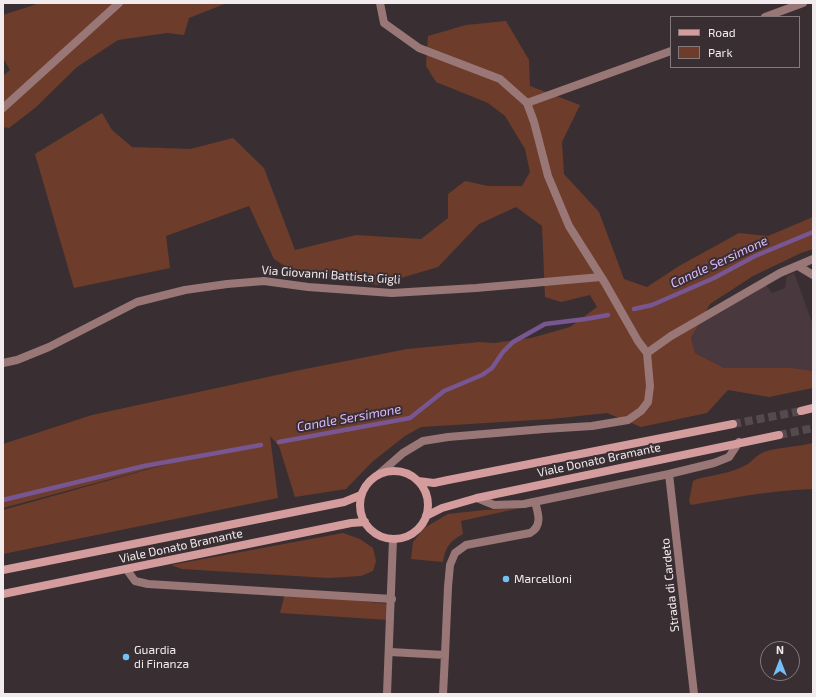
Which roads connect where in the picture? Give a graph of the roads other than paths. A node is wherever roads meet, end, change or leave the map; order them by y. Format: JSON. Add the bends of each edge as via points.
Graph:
{"nodes":[{"id":1,"x":119,"y":3,"type":"edge"},
{"id":2,"x":380,"y":3,"type":"edge"},
{"id":3,"x":803,"y":3,"type":"edge"},
{"id":4,"x":768,"y":16,"type":"edge"},
{"id":5,"x":670,"y":51,"type":"edge"},
{"id":6,"x":527,"y":103,"type":"junction"},
{"id":7,"x":3,"y":108,"type":"edge"},
{"id":8,"x":813,"y":259,"type":"edge"},
{"id":9,"x":798,"y":266,"type":"junction"},
{"id":10,"x":813,"y":275,"type":"edge"},
{"id":11,"x":601,"y":278,"type":"junction"},
{"id":12,"x":647,"y":354,"type":"junction"},
{"id":13,"x":3,"y":363,"type":"edge"},
{"id":14,"x":813,"y":408,"type":"edge"},
{"id":15,"x":801,"y":411,"type":"tunnel mouth"},
{"id":16,"x":732,"y":424,"type":"tunnel mouth"},
{"id":17,"x":780,"y":435,"type":"tunnel mouth"},
{"id":18,"x":739,"y":442,"type":"junction"},
{"id":19,"x":379,"y":474,"type":"junction"},
{"id":20,"x":669,"y":474,"type":"junction"},
{"id":21,"x":418,"y":481,"type":"junction"},
{"id":22,"x":361,"y":495,"type":"junction"},
{"id":23,"x":477,"y":498,"type":"junction"},
{"id":24,"x":535,"y":502,"type":"junction"},
{"id":25,"x":426,"y":516,"type":"junction"},
{"id":26,"x":365,"y":522,"type":"junction"},
{"id":27,"x":393,"y":539,"type":"junction"},
{"id":28,"x":3,"y":570,"type":"edge"},
{"id":29,"x":127,"y":570,"type":"junction"},
{"id":30,"x":3,"y":594,"type":"edge"},
{"id":31,"x":392,"y":599,"type":"junction"},
{"id":32,"x":390,"y":652,"type":"junction"},
{"id":33,"x":445,"y":655,"type":"junction"},
{"id":34,"x":387,"y":694,"type":"edge"},
{"id":35,"x":443,"y":694,"type":"edge"},
{"id":36,"x":694,"y":694,"type":"edge"}],
"edges":[{"from":1,"to":7,"type":"street"},
{"from":2,"to":6,"type":"street","via":[[384,23],[419,48],[500,79]]},
{"from":3,"to":4,"type":"street"},
{"from":5,"to":6,"type":"street"},
{"from":6,"to":11,"type":"street","via":[[548,176],[569,226]]},
{"from":8,"to":9,"type":"street"},
{"from":9,"to":10,"type":"street"},
{"from":9,"to":12,"type":"street","via":[[780,273],[671,336]]},
{"from":11,"to":12,"type":"street"},
{"from":11,"to":13,"type":"street","name":"Via Giovanni Battista Gigli","via":[[392,293],[264,281],[227,284],[185,290],[137,302],[49,347]]},
{"from":12,"to":19,"type":"street","via":[[650,386],[648,402],[641,411],[628,420],[592,426],[423,441],[403,453]]},
{"from":14,"to":15,"type":"main road"},
{"from":16,"to":21,"type":"main road","name":"Viale Donato Bramante","via":[[434,483]]},
{"from":17,"to":18,"type":"main road","name":"Viale Donato Bramante"},
{"from":18,"to":20,"type":"street","via":[[729,456],[714,463]]},
{"from":18,"to":23,"type":"main road","name":"Viale Donato Bramante"},
{"from":19,"to":21,"type":"main road","via":[[389,471],[400,472]]},
{"from":19,"to":22,"type":"main road","via":[[368,483]]},
{"from":20,"to":24,"type":"street"},
{"from":20,"to":36,"type":"street","name":"Strada di Cardeto"},
{"from":21,"to":25,"type":"main road","via":[[427,497]]},
{"from":22,"to":26,"type":"main road","via":[[360,509]]},
{"from":22,"to":28,"type":"main road","name":"Viale Donato Bramante","via":[[344,502]]},
{"from":23,"to":24,"type":"street","via":[[494,505]]},
{"from":23,"to":25,"type":"main road","name":"Viale Donato Bramante","via":[[442,508]]},
{"from":24,"to":33,"type":"street","via":[[539,520],[534,531],[466,546],[460,548],[452,558]]},
{"from":25,"to":27,"type":"main road","via":[[419,528]]},
{"from":26,"to":27,"type":"main road","via":[[377,534]]},
{"from":26,"to":29,"type":"main road","name":"Viale Donato Bramante"},
{"from":27,"to":31,"type":"street"},
{"from":29,"to":30,"type":"main road","name":"Viale Donato Bramante"},
{"from":29,"to":31,"type":"street","via":[[136,581],[148,584]]},
{"from":31,"to":32,"type":"street"},
{"from":32,"to":33,"type":"street"},
{"from":32,"to":34,"type":"street"},
{"from":33,"to":35,"type":"street"}]}
